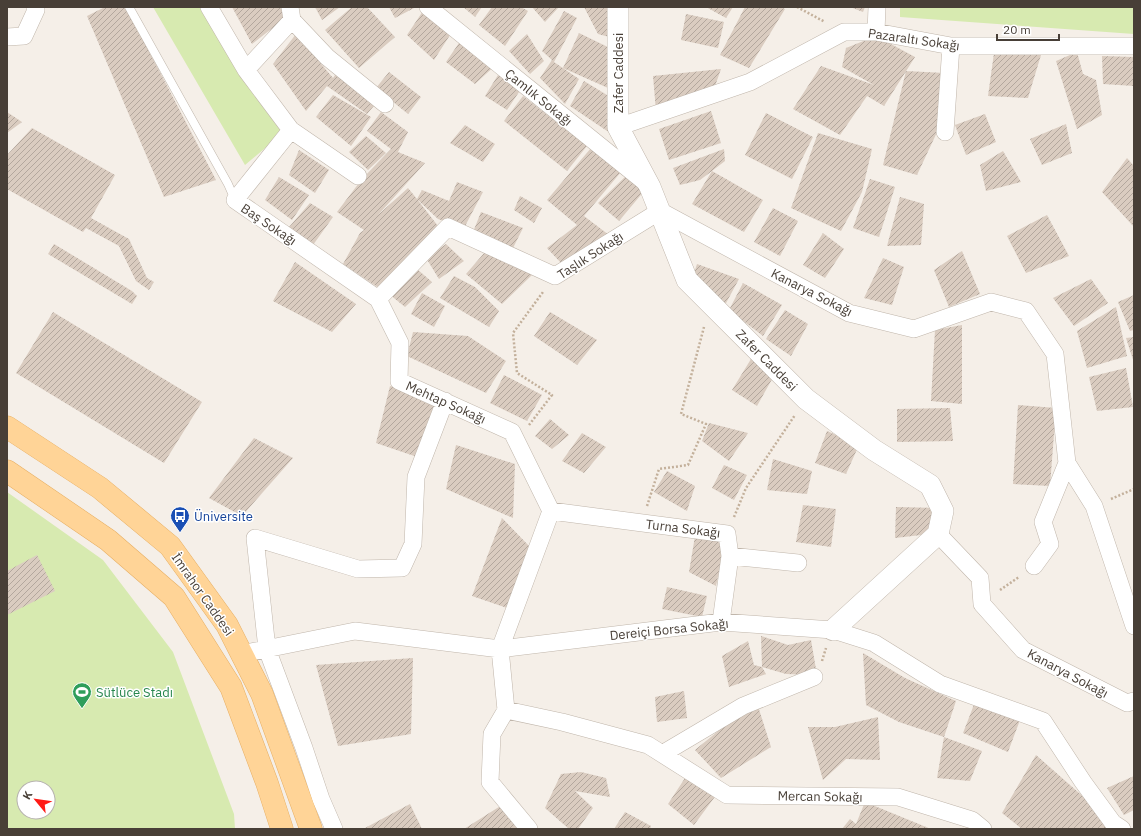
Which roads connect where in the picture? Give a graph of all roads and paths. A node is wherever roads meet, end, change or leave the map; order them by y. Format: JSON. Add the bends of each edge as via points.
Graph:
{"nodes":[{"id":1,"x":35,"y":7,"type":"edge"},
{"id":2,"x":128,"y":7,"type":"edge"},
{"id":3,"x":209,"y":7,"type":"edge"},
{"id":4,"x":428,"y":7,"type":"edge"},
{"id":5,"x":618,"y":7,"type":"edge"},
{"id":6,"x":797,"y":7,"type":"edge"},
{"id":7,"x":877,"y":7,"type":"edge"},
{"id":8,"x":291,"y":14,"type":"edge"},
{"id":9,"x":844,"y":32,"type":"junction"},
{"id":10,"x":876,"y":32,"type":"junction"},
{"id":11,"x":7,"y":37,"type":"edge"},
{"id":12,"x":951,"y":46,"type":"junction"},
{"id":13,"x":1134,"y":46,"type":"edge"},
{"id":14,"x":246,"y":70,"type":"junction"},
{"id":15,"x":385,"y":104,"type":"dead end"},
{"id":16,"x":618,"y":127,"type":"junction"},
{"id":17,"x":291,"y":130,"type":"junction"},
{"id":18,"x":945,"y":132,"type":"dead end"},
{"id":19,"x":358,"y":176,"type":"dead end"},
{"id":20,"x":650,"y":187,"type":"junction"},
{"id":21,"x":234,"y":200,"type":"junction"},
{"id":22,"x":660,"y":211,"type":"junction"},
{"id":23,"x":555,"y":276,"type":"junction"},
{"id":24,"x":378,"y":299,"type":"junction"},
{"id":25,"x":710,"y":304,"type":"junction"},
{"id":26,"x":806,"y":399,"type":"junction"},
{"id":27,"x":445,"y":401,"type":"junction"},
{"id":28,"x":7,"y":427,"type":"edge"},
{"id":29,"x":516,"y":441,"type":"junction"},
{"id":30,"x":1067,"y":463,"type":"junction"},
{"id":31,"x":7,"y":472,"type":"edge"},
{"id":32,"x":1134,"y":489,"type":"edge"},
{"id":33,"x":1094,"y":506,"type":"junction"},
{"id":34,"x":551,"y":511,"type":"junction"},
{"id":35,"x":641,"y":523,"type":"junction"},
{"id":36,"x":727,"y":534,"type":"junction"},
{"id":37,"x":938,"y":534,"type":"junction"},
{"id":38,"x":730,"y":556,"type":"junction"},
{"id":39,"x":798,"y":563,"type":"dead end"},
{"id":40,"x":1034,"y":566,"type":"joint"},
{"id":41,"x":982,"y":604,"type":"junction"},
{"id":42,"x":721,"y":622,"type":"junction"},
{"id":43,"x":1134,"y":626,"type":"edge"},
{"id":44,"x":833,"y":630,"type":"junction"},
{"id":45,"x":266,"y":649,"type":"junction"},
{"id":46,"x":500,"y":649,"type":"junction"},
{"id":47,"x":241,"y":654,"type":"junction"},
{"id":48,"x":814,"y":677,"type":"joint"},
{"id":49,"x":1134,"y":701,"type":"edge"},
{"id":50,"x":506,"y":710,"type":"junction"},
{"id":51,"x":662,"y":754,"type":"junction"},
{"id":52,"x":282,"y":829,"type":"edge"},
{"id":53,"x":311,"y":829,"type":"edge"},
{"id":54,"x":334,"y":829,"type":"edge"},
{"id":55,"x":529,"y":829,"type":"edge"},
{"id":56,"x":983,"y":829,"type":"edge"},
{"id":57,"x":1122,"y":829,"type":"edge"}],
"edges":[{"from":1,"to":11,"type":"street","via":[[24,36]]},
{"from":2,"to":21,"type":"lane","via":[[228,184]]},
{"from":3,"to":14,"type":"street"},
{"from":4,"to":20,"type":"street","name":"Çamlık Sokağı"},
{"from":5,"to":16,"type":"street","name":"Zafer Caddesi"},
{"from":6,"to":9,"type":"path"},
{"from":7,"to":10,"type":"street"},
{"from":8,"to":14,"type":"street"},
{"from":8,"to":15,"type":"street","via":[[327,57]]},
{"from":9,"to":10,"type":"street","name":"Pazaraltı Sokağı"},
{"from":9,"to":16,"type":"street","name":"Pazaraltı Sokağı","via":[[750,82]]},
{"from":10,"to":12,"type":"street","name":"Pazaraltı Sokağı"},
{"from":12,"to":13,"type":"street","name":"Pazaraltı Sokağı"},
{"from":12,"to":18,"type":"street"},
{"from":14,"to":17,"type":"street"},
{"from":16,"to":20,"type":"street","name":"Zafer Caddesi"},
{"from":17,"to":19,"type":"street"},
{"from":17,"to":21,"type":"street","name":"Baş Sokağı"},
{"from":20,"to":22,"type":"street","name":"Zafer Caddesi"},
{"from":21,"to":24,"type":"street","name":"Baş Sokağı"},
{"from":22,"to":23,"type":"street","name":"Taşlık Sokağı"},
{"from":22,"to":25,"type":"street","name":"Zafer Caddesi","via":[[687,280]]},
{"from":22,"to":30,"type":"street","name":"Kanarya Sokağı","via":[[849,313],[914,329],[990,302],[1026,311],[1055,354]]},
{"from":23,"to":24,"type":"street","via":[[448,227]]},
{"from":23,"to":29,"type":"path","name":"Taşlık Sokağı","via":[[513,333],[517,373],[552,395]]},
{"from":24,"to":27,"type":"street","name":"Mehtap Sokağı","via":[[400,343],[399,381]]},
{"from":25,"to":26,"type":"street","name":"Zafer Caddesi"},
{"from":25,"to":35,"type":"path","via":[[681,414],[706,424],[688,465],[659,469]]},
{"from":26,"to":36,"type":"path","via":[[746,488]]},
{"from":26,"to":37,"type":"street","name":"Zafer Caddesi","via":[[874,450],[930,484],[943,511]]},
{"from":27,"to":29,"type":"street","name":"Mehtap Sokağı","via":[[512,432]]},
{"from":27,"to":45,"type":"street","via":[[416,478],[413,544],[402,568],[358,569],[255,538]]},
{"from":28,"to":47,"type":"main road","name":"İmrahor Caddesi","via":[[100,488],[170,546],[227,624]]},
{"from":29,"to":34,"type":"street","name":"Mehtap Sokağı"},
{"from":30,"to":33,"type":"street","name":"Kanarya Sokağı"},
{"from":30,"to":40,"type":"street","name":"Kanarya Sokağı","via":[[1043,522],[1050,544]]},
{"from":31,"to":52,"type":"main road","name":"İmrahor Caddesi","via":[[108,540],[174,598],[231,687]]},
{"from":32,"to":33,"type":"path"},
{"from":33,"to":43,"type":"street","name":"Kanarya Sokağı"},
{"from":34,"to":35,"type":"street","name":"Turna Sokağı"},
{"from":34,"to":46,"type":"street"},
{"from":35,"to":36,"type":"street","name":"Turna Sokağı"},
{"from":36,"to":38,"type":"street","name":"Turna Sokağı"},
{"from":37,"to":41,"type":"street","via":[[980,578]]},
{"from":37,"to":44,"type":"street"},
{"from":38,"to":39,"type":"street"},
{"from":38,"to":42,"type":"street","name":"Turna Sokağı"},
{"from":40,"to":41,"type":"path"},
{"from":41,"to":49,"type":"street","name":"Kanarya Sokağı","via":[[1023,650],[1127,703]]},
{"from":42,"to":44,"type":"street","name":"Dereiçi Borsa Sokağı"},
{"from":42,"to":46,"type":"street","name":"Dereiçi Borsa Sokağı"},
{"from":44,"to":48,"type":"path","via":[[817,675]]},
{"from":44,"to":57,"type":"street","name":"Dereiçi Borsa Sokağı","via":[[874,643],[940,684],[1043,721],[1083,782],[1113,823]]},
{"from":45,"to":46,"type":"street","name":"Dereiçi Borsa Sokağı","via":[[355,631]]},
{"from":45,"to":47,"type":"street","name":"Dereiçi Borsa Sokağı"},
{"from":45,"to":54,"type":"street"},
{"from":46,"to":50,"type":"street"},
{"from":47,"to":53,"type":"main road","name":"İmrahor Caddesi","via":[[262,694]]},
{"from":48,"to":51,"type":"street","via":[[743,706]]},
{"from":50,"to":51,"type":"street","name":"Mercan Sokağı","via":[[648,745]]},
{"from":50,"to":55,"type":"street","via":[[492,734],[490,782]]},
{"from":51,"to":56,"type":"street","name":"Mercan Sokağı","via":[[728,795],[898,797],[972,820]]}]}
